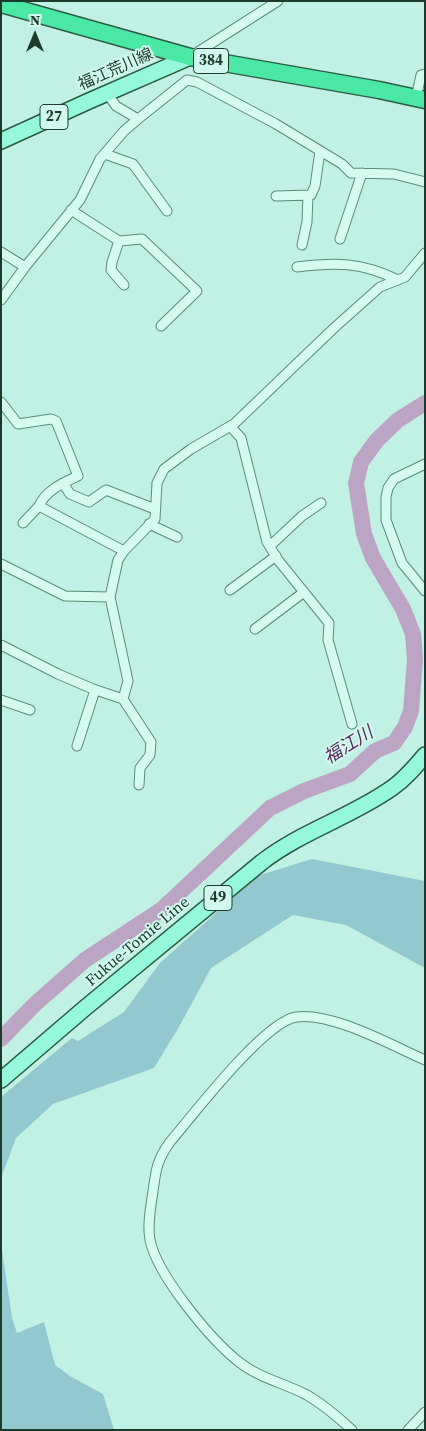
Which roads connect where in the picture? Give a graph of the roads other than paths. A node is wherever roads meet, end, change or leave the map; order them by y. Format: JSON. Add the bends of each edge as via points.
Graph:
{"nodes":[{"id":1,"x":278,"y":1,"type":"edge"},
{"id":2,"x":1,"y":4,"type":"edge"},
{"id":3,"x":190,"y":57,"type":"junction"},
{"id":4,"x":425,"y":74,"type":"edge"},
{"id":5,"x":107,"y":93,"type":"junction"},
{"id":6,"x":420,"y":99,"type":"edge"},
{"id":7,"x":138,"y":119,"type":"junction"},
{"id":8,"x":1,"y":142,"type":"edge"},
{"id":9,"x":320,"y":151,"type":"junction"},
{"id":10,"x":105,"y":154,"type":"junction"},
{"id":11,"x":362,"y":173,"type":"junction"},
{"id":12,"x":425,"y":182,"type":"edge"},
{"id":13,"x":308,"y":195,"type":"junction"},
{"id":14,"x":276,"y":196,"type":"dead end"},
{"id":15,"x":71,"y":210,"type":"junction"},
{"id":16,"x":167,"y":211,"type":"dead end"},
{"id":17,"x":340,"y":239,"type":"dead end"},
{"id":18,"x":119,"y":241,"type":"junction"},
{"id":19,"x":302,"y":245,"type":"dead end"},
{"id":20,"x":1,"y":252,"type":"edge"},
{"id":21,"x":425,"y":253,"type":"edge"},
{"id":22,"x":25,"y":267,"type":"junction"},
{"id":23,"x":297,"y":267,"type":"dead end"},
{"id":24,"x":398,"y":280,"type":"junction"},
{"id":25,"x":124,"y":286,"type":"dead end"},
{"id":26,"x":1,"y":300,"type":"edge"},
{"id":27,"x":162,"y":326,"type":"dead end"},
{"id":28,"x":1,"y":402,"type":"edge"},
{"id":29,"x":230,"y":426,"type":"junction"},
{"id":30,"x":425,"y":464,"type":"edge"},
{"id":31,"x":63,"y":483,"type":"junction"},
{"id":32,"x":321,"y":503,"type":"dead end"},
{"id":33,"x":39,"y":506,"type":"junction"},
{"id":34,"x":156,"y":509,"type":"junction"},
{"id":35,"x":23,"y":523,"type":"dead end"},
{"id":36,"x":149,"y":524,"type":"junction"},
{"id":37,"x":177,"y":537,"type":"dead end"},
{"id":38,"x":270,"y":546,"type":"junction"},
{"id":39,"x":124,"y":551,"type":"junction"},
{"id":40,"x":276,"y":556,"type":"junction"},
{"id":41,"x":1,"y":564,"type":"edge"},
{"id":42,"x":230,"y":590,"type":"dead end"},
{"id":43,"x":425,"y":591,"type":"edge"},
{"id":44,"x":304,"y":592,"type":"junction"},
{"id":45,"x":110,"y":597,"type":"junction"},
{"id":46,"x":255,"y":629,"type":"dead end"},
{"id":47,"x":1,"y":645,"type":"edge"},
{"id":48,"x":95,"y":690,"type":"junction"},
{"id":49,"x":123,"y":699,"type":"junction"},
{"id":50,"x":1,"y":700,"type":"edge"},
{"id":51,"x":30,"y":710,"type":"dead end"},
{"id":52,"x":352,"y":724,"type":"dead end"},
{"id":53,"x":77,"y":746,"type":"dead end"},
{"id":54,"x":425,"y":755,"type":"edge"},
{"id":55,"x":139,"y":785,"type":"dead end"},
{"id":56,"x":425,"y":1060,"type":"edge"},
{"id":57,"x":1,"y":1080,"type":"edge"},
{"id":58,"x":425,"y":1412,"type":"edge"},
{"id":59,"x":352,"y":1430,"type":"edge"},
{"id":60,"x":408,"y":1430,"type":"edge"}],
"edges":[{"from":1,"to":3,"type":"street"},
{"from":2,"to":3,"type":"highway","number":"384"},
{"from":3,"to":5,"type":"main road","name":"福江荒川線","number":"27"},
{"from":3,"to":6,"type":"highway","number":"384"},
{"from":4,"to":6,"type":"street","via":[[421,75]]},
{"from":5,"to":7,"type":"street","via":[[116,106]]},
{"from":5,"to":8,"type":"main road","name":"福江荒川線","number":"27"},
{"from":7,"to":9,"type":"street","via":[[187,80],[197,82],[276,124]]},
{"from":7,"to":10,"type":"street"},
{"from":9,"to":11,"type":"street","via":[[351,173]]},
{"from":9,"to":13,"type":"street","via":[[315,186]]},
{"from":10,"to":15,"type":"street","via":[[80,200]]},
{"from":10,"to":16,"type":"street","via":[[133,164]]},
{"from":11,"to":12,"type":"street","via":[[394,174]]},
{"from":11,"to":17,"type":"street"},
{"from":13,"to":14,"type":"street"},
{"from":13,"to":19,"type":"street"},
{"from":15,"to":18,"type":"street"},
{"from":15,"to":22,"type":"street"},
{"from":18,"to":25,"type":"street","via":[[111,270]]},
{"from":18,"to":27,"type":"street","via":[[142,240],[197,292]]},
{"from":20,"to":22,"type":"street"},
{"from":21,"to":24,"type":"street","via":[[405,277]]},
{"from":22,"to":26,"type":"street"},
{"from":23,"to":24,"type":"street","via":[[350,265],[378,270]]},
{"from":24,"to":29,"type":"street","via":[[380,287]]},
{"from":28,"to":31,"type":"street","via":[[18,424],[56,421],[78,476]]},
{"from":29,"to":34,"type":"street","via":[[164,469],[157,483]]},
{"from":29,"to":38,"type":"street","via":[[241,438]]},
{"from":30,"to":43,"type":"street","via":[[394,479],[386,497],[386,520],[402,564]]},
{"from":31,"to":33,"type":"street","via":[[42,499]]},
{"from":31,"to":34,"type":"street","via":[[70,494],[88,502],[106,490]]},
{"from":32,"to":38,"type":"street"},
{"from":33,"to":35,"type":"street"},
{"from":33,"to":39,"type":"street"},
{"from":34,"to":36,"type":"street","via":[[155,519]]},
{"from":36,"to":37,"type":"street"},
{"from":36,"to":39,"type":"street"},
{"from":38,"to":40,"type":"street"},
{"from":39,"to":45,"type":"street","via":[[118,560]]},
{"from":40,"to":42,"type":"street"},
{"from":40,"to":44,"type":"street"},
{"from":41,"to":45,"type":"street","via":[[65,596]]},
{"from":44,"to":46,"type":"street"},
{"from":44,"to":52,"type":"street","via":[[329,623],[328,640]]},
{"from":45,"to":49,"type":"street","via":[[128,681]]},
{"from":47,"to":48,"type":"street"},
{"from":48,"to":49,"type":"street"},
{"from":48,"to":53,"type":"street"},
{"from":49,"to":55,"type":"street","via":[[151,742],[150,755],[140,768]]},
{"from":50,"to":51,"type":"street"},
{"from":54,"to":57,"type":"main road","name":"Fukue-Tomie Line","number":"49","via":[[393,788],[289,843],[262,862]]},
{"from":56,"to":59,"type":"street","via":[[325,1019],[295,1017],[261,1039],[237,1064],[170,1142],[156,1166],[150,1239],[163,1270],[194,1315],[219,1345],[239,1362],[326,1407]]},
{"from":58,"to":60,"type":"street"}]}
